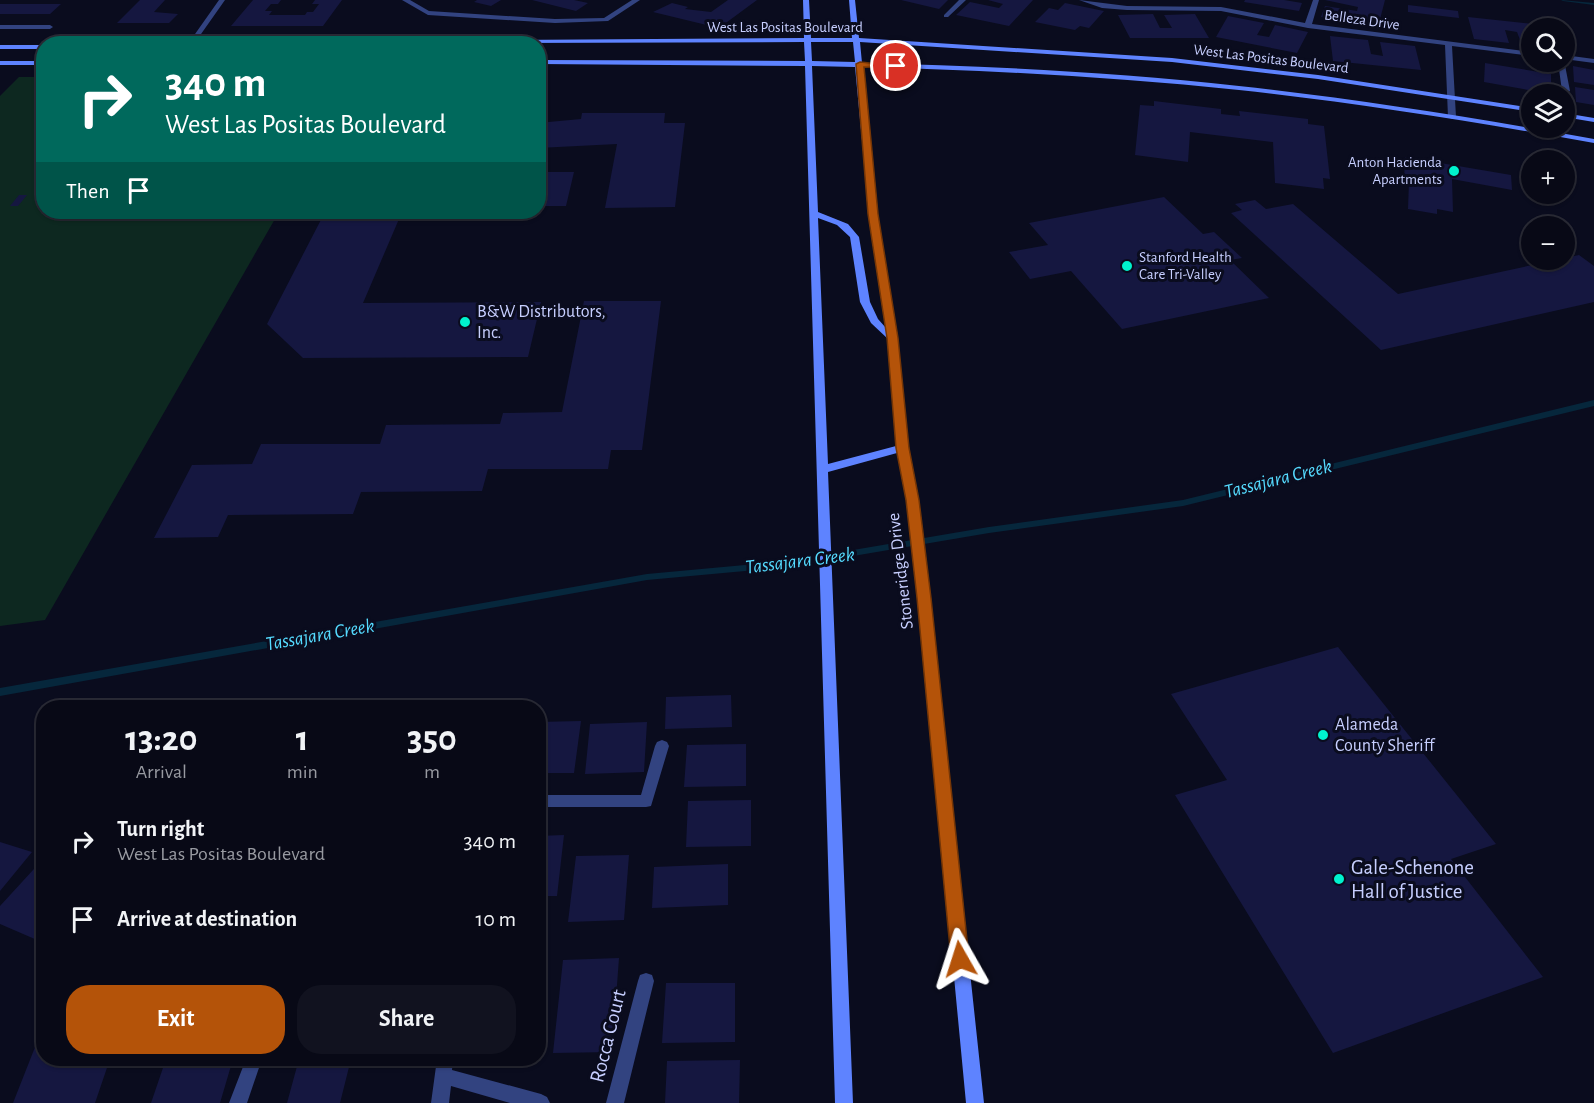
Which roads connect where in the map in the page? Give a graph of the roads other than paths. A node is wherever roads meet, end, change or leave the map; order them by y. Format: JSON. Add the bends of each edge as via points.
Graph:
{"nodes":[{"id":1,"x":222,"y":0,"type":"edge"},
{"id":2,"x":405,"y":0,"type":"edge"},
{"id":3,"x":637,"y":0,"type":"edge"},
{"id":4,"x":806,"y":0,"type":"edge"},
{"id":5,"x":852,"y":0,"type":"edge"},
{"id":6,"x":963,"y":0,"type":"edge"},
{"id":7,"x":1082,"y":0,"type":"edge"},
{"id":8,"x":1316,"y":0,"type":"edge"},
{"id":9,"x":1150,"y":3,"type":"edge"},
{"id":10,"x":946,"y":16,"type":"dead end"},
{"id":11,"x":1308,"y":26,"type":"junction"},
{"id":12,"x":0,"y":27,"type":"edge"},
{"id":13,"x":50,"y":27,"type":"dead end"},
{"id":14,"x":196,"y":36,"type":"edge"},
{"id":15,"x":807,"y":40,"type":"junction"},
{"id":16,"x":856,"y":40,"type":"junction"},
{"id":17,"x":546,"y":41,"type":"edge"},
{"id":18,"x":1448,"y":44,"type":"junction"},
{"id":19,"x":0,"y":47,"type":"edge"},
{"id":20,"x":36,"y":47,"type":"edge"},
{"id":21,"x":1521,"y":53,"type":"edge"},
{"id":22,"x":1575,"y":59,"type":"edge"},
{"id":23,"x":546,"y":62,"type":"edge"},
{"id":24,"x":1594,"y":62,"type":"edge"},
{"id":25,"x":0,"y":63,"type":"edge"},
{"id":26,"x":36,"y":63,"type":"edge"},
{"id":27,"x":808,"y":64,"type":"junction"},
{"id":28,"x":860,"y":64,"type":"junction"},
{"id":29,"x":1451,"y":97,"type":"junction"},
{"id":30,"x":1521,"y":108,"type":"edge"},
{"id":31,"x":1452,"y":117,"type":"junction"},
{"id":32,"x":1575,"y":117,"type":"edge"},
{"id":33,"x":1594,"y":120,"type":"edge"},
{"id":34,"x":1594,"y":141,"type":"edge"},
{"id":35,"x":813,"y":213,"type":"junction"},
{"id":36,"x":893,"y":338,"type":"junction"},
{"id":37,"x":902,"y":448,"type":"junction"},
{"id":38,"x":821,"y":470,"type":"junction"},
{"id":39,"x":662,"y":746,"type":"dead end"},
{"id":40,"x":546,"y":801,"type":"edge"},
{"id":41,"x":646,"y":981,"type":"dead end"},
{"id":42,"x":251,"y":1066,"type":"edge"},
{"id":43,"x":444,"y":1068,"type":"edge"},
{"id":44,"x":238,"y":1103,"type":"edge"},
{"id":45,"x":440,"y":1103,"type":"edge"},
{"id":46,"x":541,"y":1103,"type":"edge"},
{"id":47,"x":615,"y":1103,"type":"edge"},
{"id":48,"x":844,"y":1103,"type":"edge"},
{"id":49,"x":975,"y":1103,"type":"edge"}],
"edges":[{"from":1,"to":14,"type":"street"},
{"from":2,"to":3,"type":"street","via":[[428,13],[555,21],[606,20]]},
{"from":4,"to":15,"type":"main road"},
{"from":5,"to":16,"type":"main road","name":"Stoneridge Drive"},
{"from":6,"to":10,"type":"street"},
{"from":7,"to":9,"type":"street","name":"Belleza Drive","via":[[1102,6]]},
{"from":8,"to":11,"type":"street"},
{"from":9,"to":11,"type":"street","name":"Belleza Drive","via":[[1221,9]]},
{"from":11,"to":18,"type":"street","name":"Belleza Drive"},
{"from":12,"to":13,"type":"street"},
{"from":15,"to":16,"type":"main road","name":"West Las Positas Boulevard"},
{"from":15,"to":17,"type":"main road","name":"West Las Positas Boulevard"},
{"from":15,"to":27,"type":"main road"},
{"from":16,"to":28,"type":"main road","name":"Stoneridge Drive"},
{"from":16,"to":29,"type":"main road","name":"West Las Positas Boulevard","via":[[1172,60]]},
{"from":18,"to":21,"type":"street","name":"Belleza Drive"},
{"from":18,"to":29,"type":"street"},
{"from":19,"to":20,"type":"main road"},
{"from":22,"to":24,"type":"street"},
{"from":23,"to":27,"type":"main road","name":"West Las Positas Boulevard"},
{"from":25,"to":26,"type":"main road"},
{"from":27,"to":28,"type":"main road","name":"West Las Positas Boulevard"},
{"from":27,"to":35,"type":"main road"},
{"from":28,"to":31,"type":"main road","name":"West Las Positas Boulevard","via":[[1118,76]]},
{"from":28,"to":36,"type":"main road","name":"Stoneridge Drive","via":[[873,214]]},
{"from":29,"to":30,"type":"main road","name":"West Las Positas Boulevard"},
{"from":29,"to":31,"type":"street"},
{"from":31,"to":34,"type":"main road","name":"West Las Positas Boulevard"},
{"from":32,"to":33,"type":"main road"},
{"from":35,"to":36,"type":"main road","via":[[853,234],[858,243],[863,299],[879,328]]},
{"from":35,"to":38,"type":"main road"},
{"from":36,"to":37,"type":"main road","name":"Stoneridge Drive"},
{"from":37,"to":38,"type":"main road"},
{"from":37,"to":49,"type":"main road","name":"Stoneridge Drive","via":[[924,598]]},
{"from":38,"to":48,"type":"main road"},
{"from":39,"to":40,"type":"street","via":[[646,801]]},
{"from":41,"to":47,"type":"street","name":"Rocca Court"},
{"from":42,"to":44,"type":"street"},
{"from":43,"to":45,"type":"street"},
{"from":43,"to":46,"type":"street"}]}
